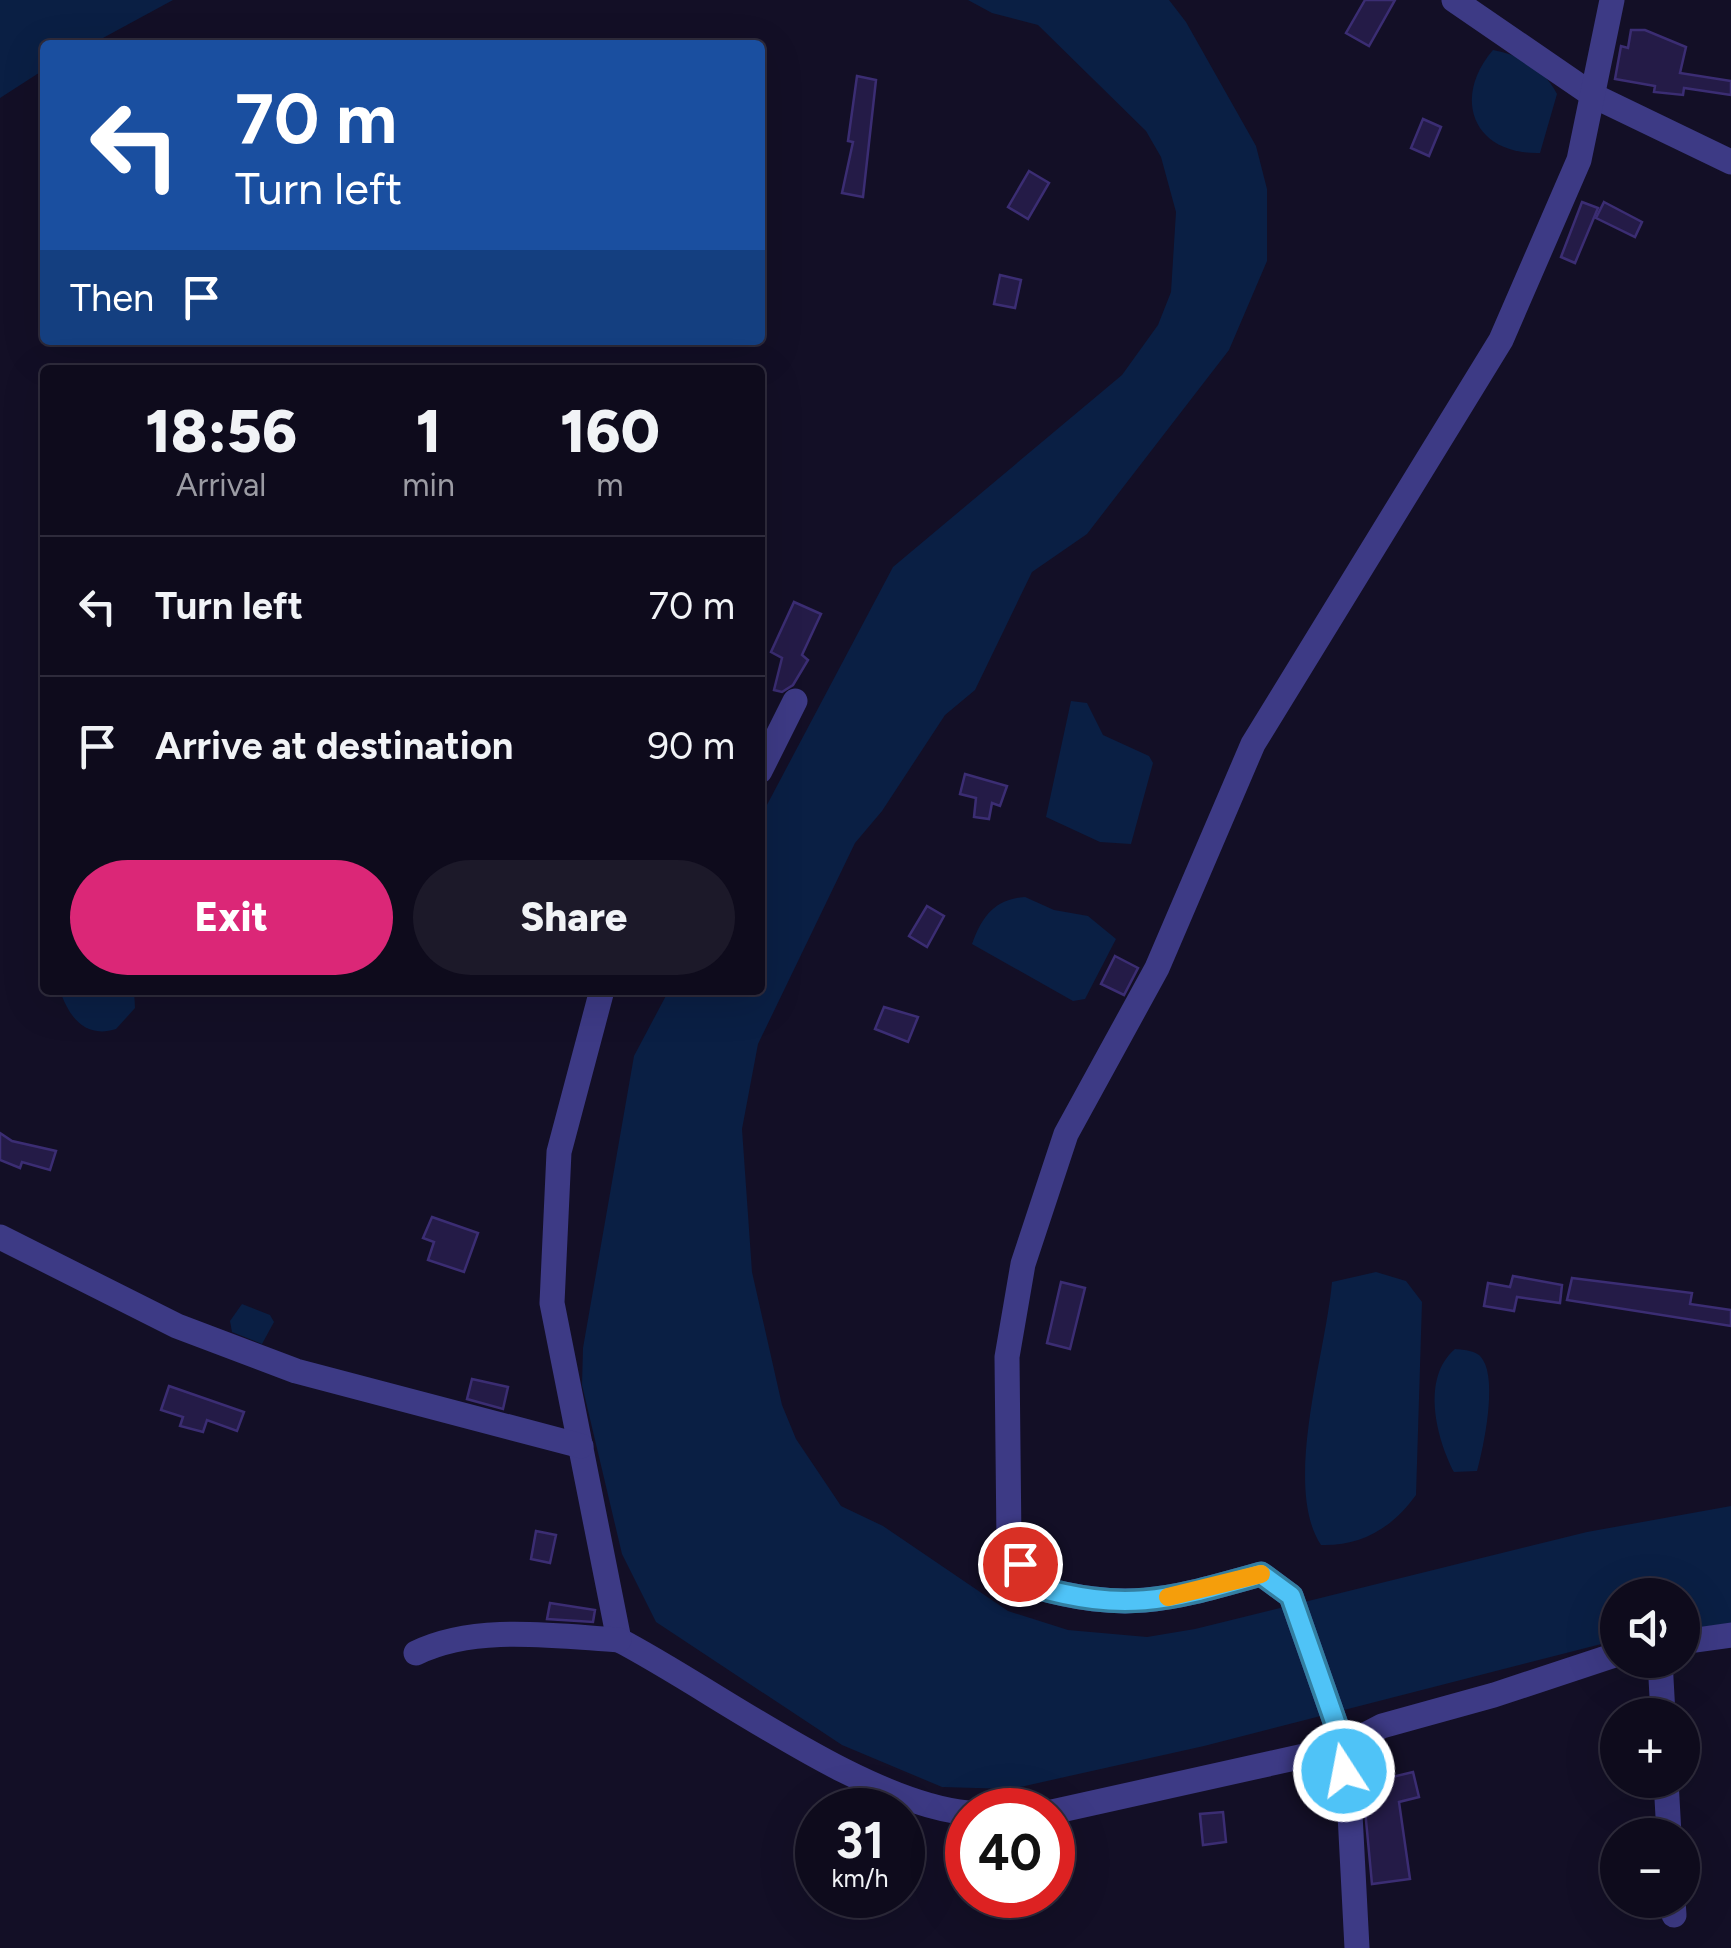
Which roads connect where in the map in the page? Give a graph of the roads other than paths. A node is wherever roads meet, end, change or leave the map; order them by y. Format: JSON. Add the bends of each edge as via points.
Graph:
{"nodes":[{"id":1,"x":1454,"y":0,"type":"edge"},
{"id":2,"x":1612,"y":0,"type":"edge"},
{"id":3,"x":1594,"y":96,"type":"junction"},
{"id":4,"x":1731,"y":162,"type":"edge"},
{"id":5,"x":795,"y":701,"type":"dead end"},
{"id":6,"x":765,"y":761,"type":"edge"},
{"id":7,"x":601,"y":995,"type":"edge"},
{"id":8,"x":0,"y":1237,"type":"edge"},
{"id":9,"x":581,"y":1446,"type":"junction"},
{"id":10,"x":1731,"y":1634,"type":"edge"},
{"id":11,"x":1700,"y":1639,"type":"edge"},
{"id":12,"x":618,"y":1640,"type":"junction"},
{"id":13,"x":416,"y":1653,"type":"dead end"},
{"id":14,"x":1600,"y":1660,"type":"edge"},
{"id":15,"x":1340,"y":1742,"type":"junction"},
{"id":16,"x":1075,"y":1806,"type":"edge"},
{"id":17,"x":945,"y":1807,"type":"edge"},
{"id":18,"x":1357,"y":1948,"type":"edge"}],
"edges":[{"from":1,"to":3,"type":"street"},
{"from":2,"to":3,"type":"street"},
{"from":3,"to":4,"type":"street"},
{"from":3,"to":15,"type":"street","via":[[1579,160],[1500,340],[1253,744],[1156,968],[1066,1134],[1023,1264],[1007,1357],[1009,1542],[1032,1586],[1083,1600],[1135,1604],[1261,1574],[1291,1596]]},
{"from":5,"to":6,"type":"street"},
{"from":7,"to":9,"type":"street","via":[[559,1152],[553,1234],[552,1304]]},
{"from":8,"to":9,"type":"street","via":[[177,1326],[296,1371]]},
{"from":9,"to":12,"type":"street"},
{"from":10,"to":11,"type":"street"},
{"from":12,"to":13,"type":"street","via":[[493,1636],[438,1642]]},
{"from":12,"to":17,"type":"street","via":[[865,1779]]},
{"from":14,"to":15,"type":"street"},
{"from":15,"to":16,"type":"street"},
{"from":15,"to":18,"type":"street"}]}
